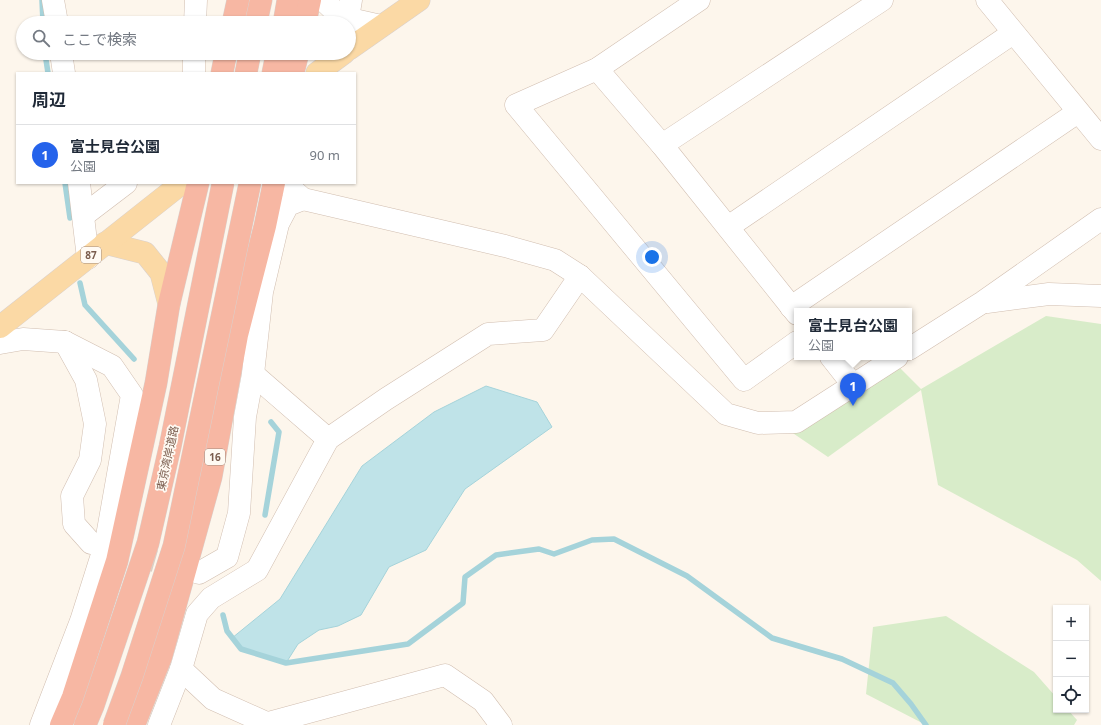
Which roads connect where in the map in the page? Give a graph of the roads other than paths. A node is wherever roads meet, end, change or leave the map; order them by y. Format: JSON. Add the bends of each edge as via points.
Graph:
{"nodes":[{"id":1,"x":53,"y":0,"type":"edge"},
{"id":2,"x":196,"y":0,"type":"edge"},
{"id":3,"x":238,"y":0,"type":"edge"},
{"id":4,"x":261,"y":0,"type":"edge"},
{"id":5,"x":288,"y":0,"type":"edge"},
{"id":6,"x":310,"y":0,"type":"edge"},
{"id":7,"x":323,"y":0,"type":"edge"},
{"id":8,"x":419,"y":0,"type":"edge"},
{"id":9,"x":699,"y":0,"type":"edge"},
{"id":10,"x":882,"y":0,"type":"edge"},
{"id":11,"x":986,"y":0,"type":"edge"},
{"id":12,"x":349,"y":9,"type":"edge"},
{"id":13,"x":56,"y":16,"type":"edge"},
{"id":14,"x":195,"y":16,"type":"edge"},
{"id":15,"x":235,"y":16,"type":"edge"},
{"id":16,"x":258,"y":16,"type":"edge"},
{"id":17,"x":285,"y":16,"type":"edge"},
{"id":18,"x":307,"y":16,"type":"edge"},
{"id":19,"x":381,"y":26,"type":"junction"},
{"id":20,"x":1013,"y":33,"type":"junction"},
{"id":21,"x":356,"y":45,"type":"edge"},
{"id":22,"x":62,"y":60,"type":"edge"},
{"id":23,"x":194,"y":60,"type":"edge"},
{"id":24,"x":225,"y":60,"type":"edge"},
{"id":25,"x":249,"y":60,"type":"edge"},
{"id":26,"x":276,"y":60,"type":"edge"},
{"id":27,"x":296,"y":60,"type":"edge"},
{"id":28,"x":335,"y":60,"type":"edge"},
{"id":29,"x":597,"y":69,"type":"junction"},
{"id":30,"x":64,"y":72,"type":"edge"},
{"id":31,"x":194,"y":72,"type":"edge"},
{"id":32,"x":222,"y":72,"type":"edge"},
{"id":33,"x":246,"y":72,"type":"edge"},
{"id":34,"x":273,"y":72,"type":"edge"},
{"id":35,"x":293,"y":72,"type":"edge"},
{"id":36,"x":318,"y":72,"type":"edge"},
{"id":37,"x":1078,"y":112,"type":"junction"},
{"id":38,"x":1101,"y":140,"type":"edge"},
{"id":39,"x":662,"y":145,"type":"junction"},
{"id":40,"x":79,"y":184,"type":"edge"},
{"id":41,"x":125,"y":184,"type":"edge"},
{"id":42,"x":181,"y":184,"type":"edge"},
{"id":43,"x":198,"y":184,"type":"edge"},
{"id":44,"x":223,"y":184,"type":"edge"},
{"id":45,"x":250,"y":184,"type":"edge"},
{"id":46,"x":274,"y":184,"type":"edge"},
{"id":47,"x":286,"y":184,"type":"edge"},
{"id":48,"x":303,"y":199,"type":"junction"},
{"id":49,"x":84,"y":215,"type":"junction"},
{"id":50,"x":1101,"y":219,"type":"edge"},
{"id":51,"x":728,"y":227,"type":"junction"},
{"id":52,"x":106,"y":244,"type":"junction"},
{"id":53,"x":88,"y":258,"type":"junction"},
{"id":54,"x":580,"y":276,"type":"junction"},
{"id":55,"x":1101,"y":296,"type":"edge"},
{"id":56,"x":983,"y":302,"type":"junction"},
{"id":57,"x":169,"y":304,"type":"junction"},
{"id":58,"x":797,"y":308,"type":"edge"},
{"id":59,"x":794,"y":310,"type":"edge"},
{"id":60,"x":1,"y":327,"type":"edge"},
{"id":61,"x":65,"y":342,"type":"junction"},
{"id":62,"x":794,"y":344,"type":"edge"},
{"id":63,"x":912,"y":348,"type":"edge"},
{"id":64,"x":833,"y":360,"type":"edge"},
{"id":65,"x":892,"y":360,"type":"edge"},
{"id":66,"x":253,"y":374,"type":"junction"},
{"id":67,"x":853,"y":385,"type":"junction"},
{"id":68,"x":328,"y":439,"type":"junction"},
{"id":69,"x":91,"y":543,"type":"tunnel mouth"},
{"id":70,"x":199,"y":573,"type":"dead end"},
{"id":71,"x":181,"y":670,"type":"junction"},
{"id":72,"x":269,"y":724,"type":"edge"},
{"id":73,"x":41,"y":725,"type":"edge"},
{"id":74,"x":61,"y":725,"type":"edge"},
{"id":75,"x":85,"y":725,"type":"edge"},
{"id":76,"x":114,"y":725,"type":"edge"},
{"id":77,"x":134,"y":725,"type":"edge"},
{"id":78,"x":159,"y":725,"type":"edge"},
{"id":79,"x":502,"y":725,"type":"edge"}],
"edges":[{"from":1,"to":13,"type":"street"},
{"from":2,"to":14,"type":"street"},
{"from":3,"to":15,"type":"highway"},
{"from":4,"to":16,"type":"highway"},
{"from":5,"to":17,"type":"highway"},
{"from":6,"to":18,"type":"highway"},
{"from":7,"to":12,"type":"street","via":[[341,16]]},
{"from":8,"to":19,"type":"main road"},
{"from":9,"to":29,"type":"street"},
{"from":10,"to":39,"type":"street"},
{"from":11,"to":20,"type":"street"},
{"from":12,"to":19,"type":"street"},
{"from":19,"to":21,"type":"main road"},
{"from":20,"to":37,"type":"street"},
{"from":20,"to":51,"type":"street"},
{"from":22,"to":30,"type":"street"},
{"from":23,"to":31,"type":"street"},
{"from":24,"to":32,"type":"highway"},
{"from":25,"to":33,"type":"highway"},
{"from":26,"to":34,"type":"highway"},
{"from":27,"to":35,"type":"highway"},
{"from":28,"to":36,"type":"main road"},
{"from":29,"to":39,"type":"street"},
{"from":29,"to":62,"type":"street","via":[[516,105],[744,380]]},
{"from":37,"to":38,"type":"street"},
{"from":37,"to":58,"type":"street"},
{"from":39,"to":51,"type":"street"},
{"from":40,"to":49,"type":"street"},
{"from":41,"to":49,"type":"street"},
{"from":42,"to":52,"type":"main road","number":"87"},
{"from":43,"to":57,"type":"highway"},
{"from":44,"to":75,"type":"highway","name":"東京湾岸道路","bridge":true,"via":[[148,543]]},
{"from":45,"to":76,"type":"highway","number":"16","bridge":true,"via":[[174,546]]},
{"from":46,"to":77,"type":"highway","number":"16","via":[[236,335],[211,477],[161,657]]},
{"from":47,"to":48,"type":"street"},
{"from":48,"to":54,"type":"street","via":[[505,246],[555,260]]},
{"from":48,"to":66,"type":"street","via":[[288,205],[278,224],[262,292]]},
{"from":49,"to":53,"type":"street"},
{"from":50,"to":56,"type":"street"},
{"from":51,"to":59,"type":"street"},
{"from":52,"to":53,"type":"main road","number":"87"},
{"from":52,"to":57,"type":"main road","via":[[145,253],[161,273]]},
{"from":53,"to":60,"type":"main road","number":"87"},
{"from":54,"to":67,"type":"street","via":[[726,414],[758,423],[796,422]]},
{"from":54,"to":68,"type":"street","via":[[543,330],[488,334]]},
{"from":55,"to":56,"type":"street","via":[[1049,294]]},
{"from":56,"to":63,"type":"street"},
{"from":57,"to":74,"type":"highway","via":[[156,383],[117,561],[73,697]]},
{"from":60,"to":61,"type":"street","via":[[23,339]]},
{"from":61,"to":69,"type":"street","via":[[86,380],[95,424],[90,460],[72,496],[74,524]]},
{"from":61,"to":73,"type":"street","via":[[112,366],[132,395],[106,542]]},
{"from":64,"to":67,"type":"street"},
{"from":65,"to":67,"type":"street"},
{"from":66,"to":68,"type":"street"},
{"from":66,"to":70,"type":"street","via":[[245,417],[239,513],[227,557]]},
{"from":68,"to":71,"type":"street","via":[[257,570],[211,598],[197,614]]},
{"from":71,"to":72,"type":"street","via":[[213,699]]},
{"from":71,"to":78,"type":"street"},
{"from":72,"to":79,"type":"street","via":[[445,675],[483,701]]}]}
